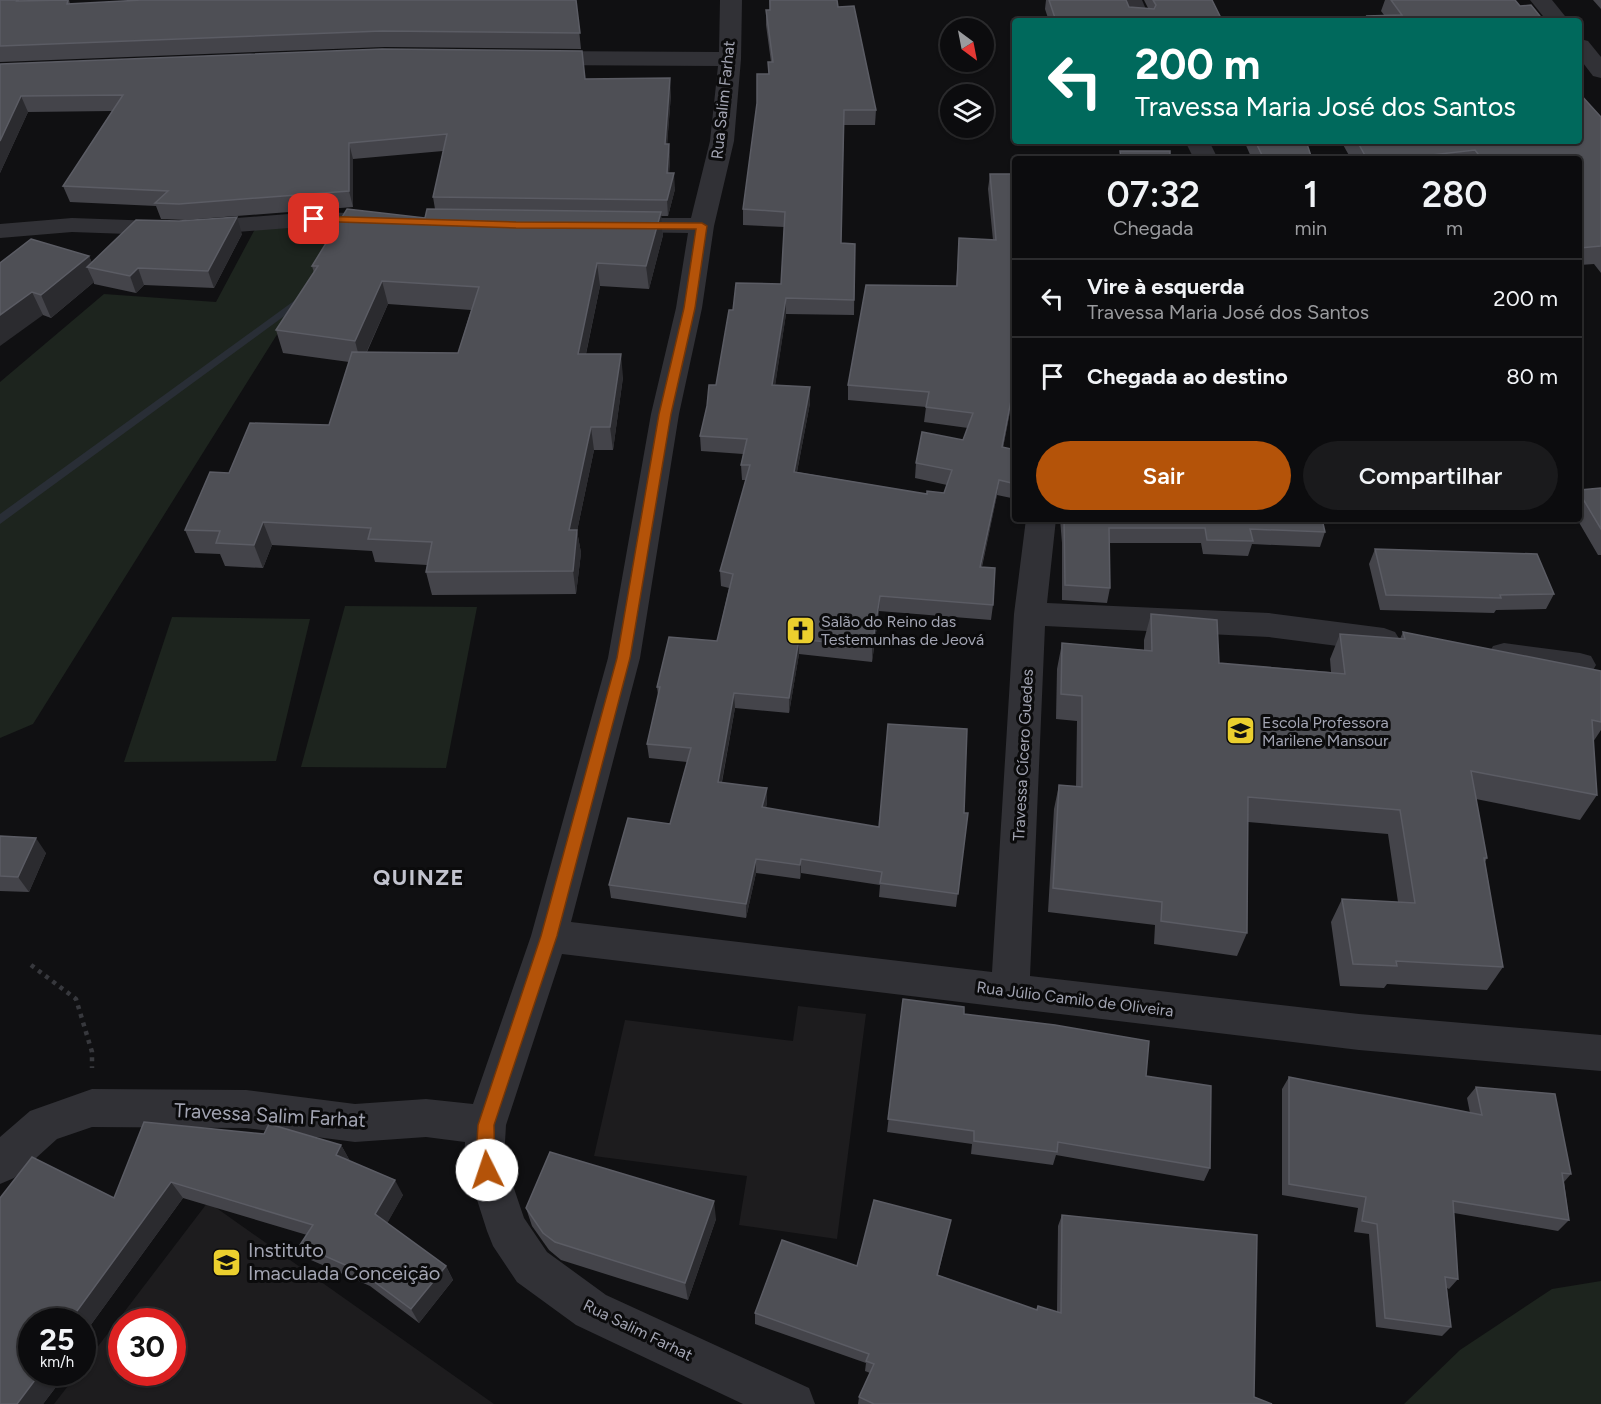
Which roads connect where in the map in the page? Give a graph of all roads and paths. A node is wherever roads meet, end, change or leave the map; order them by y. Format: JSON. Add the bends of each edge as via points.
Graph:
{"nodes":[{"id":1,"x":731,"y":0,"type":"edge"},
{"id":2,"x":1131,"y":0,"type":"edge"},
{"id":3,"x":1540,"y":0,"type":"edge"},
{"id":4,"x":1139,"y":18,"type":"edge"},
{"id":5,"x":1555,"y":18,"type":"edge"},
{"id":6,"x":1582,"y":48,"type":"edge"},
{"id":7,"x":516,"y":58,"type":"edge"},
{"id":8,"x":730,"y":59,"type":"junction"},
{"id":9,"x":1601,"y":71,"type":"edge"},
{"id":10,"x":403,"y":222,"type":"edge"},
{"id":11,"x":597,"y":225,"type":"edge"},
{"id":12,"x":702,"y":226,"type":"junction"},
{"id":13,"x":0,"y":231,"type":"edge"},
{"id":14,"x":1041,"y":522,"type":"edge"},
{"id":15,"x":1030,"y":614,"type":"junction"},
{"id":16,"x":1407,"y":643,"type":"edge"},
{"id":17,"x":1476,"y":651,"type":"edge"},
{"id":18,"x":1580,"y":664,"type":"edge"},
{"id":19,"x":549,"y":936,"type":"junction"},
{"id":20,"x":31,"y":965,"type":"dead end"},
{"id":21,"x":1010,"y":991,"type":"junction"},
{"id":22,"x":1601,"y":1053,"type":"edge"},
{"id":23,"x":92,"y":1108,"type":"junction"},
{"id":24,"x":486,"y":1125,"type":"junction"},
{"id":25,"x":0,"y":1164,"type":"edge"},
{"id":26,"x":793,"y":1404,"type":"edge"}],
"edges":[{"from":1,"to":8,"type":"street","name":"Rua Salim Farhat"},
{"from":2,"to":4,"type":"street"},
{"from":3,"to":5,"type":"street"},
{"from":6,"to":9,"type":"street"},
{"from":7,"to":8,"type":"street"},
{"from":8,"to":12,"type":"street","name":"Rua Salim Farhat","via":[[722,141]]},
{"from":10,"to":13,"type":"street","via":[[314,219],[185,229],[72,225]]},
{"from":11,"to":12,"type":"street"},
{"from":12,"to":19,"type":"street","name":"Rua Salim Farhat","via":[[689,308],[665,414],[624,658]]},
{"from":14,"to":15,"type":"street","name":"Travessa Cícero Guedes"},
{"from":15,"to":16,"type":"street","via":[[1269,625]]},
{"from":15,"to":21,"type":"street","name":"Travessa Cícero Guedes"},
{"from":17,"to":18,"type":"street"},
{"from":19,"to":21,"type":"street","name":"Rua Júlio Camilo de Oliveira"},
{"from":19,"to":24,"type":"street","name":"Rua Salim Farhat"},
{"from":20,"to":23,"type":"path","via":[[76,999],[92,1052]]},
{"from":21,"to":22,"type":"street","name":"Rua Júlio Camilo de Oliveira","via":[[1359,1032]]},
{"from":23,"to":24,"type":"street","name":"Travessa Salim Farhat","via":[[246,1109],[355,1123],[426,1118]]},
{"from":23,"to":25,"type":"street","name":"Travessa Salim Farhat","via":[[44,1124]]},
{"from":24,"to":26,"type":"street","name":"Rua Salim Farhat","via":[[484,1159],[490,1182],[508,1231],[532,1266],[591,1310]]}]}
